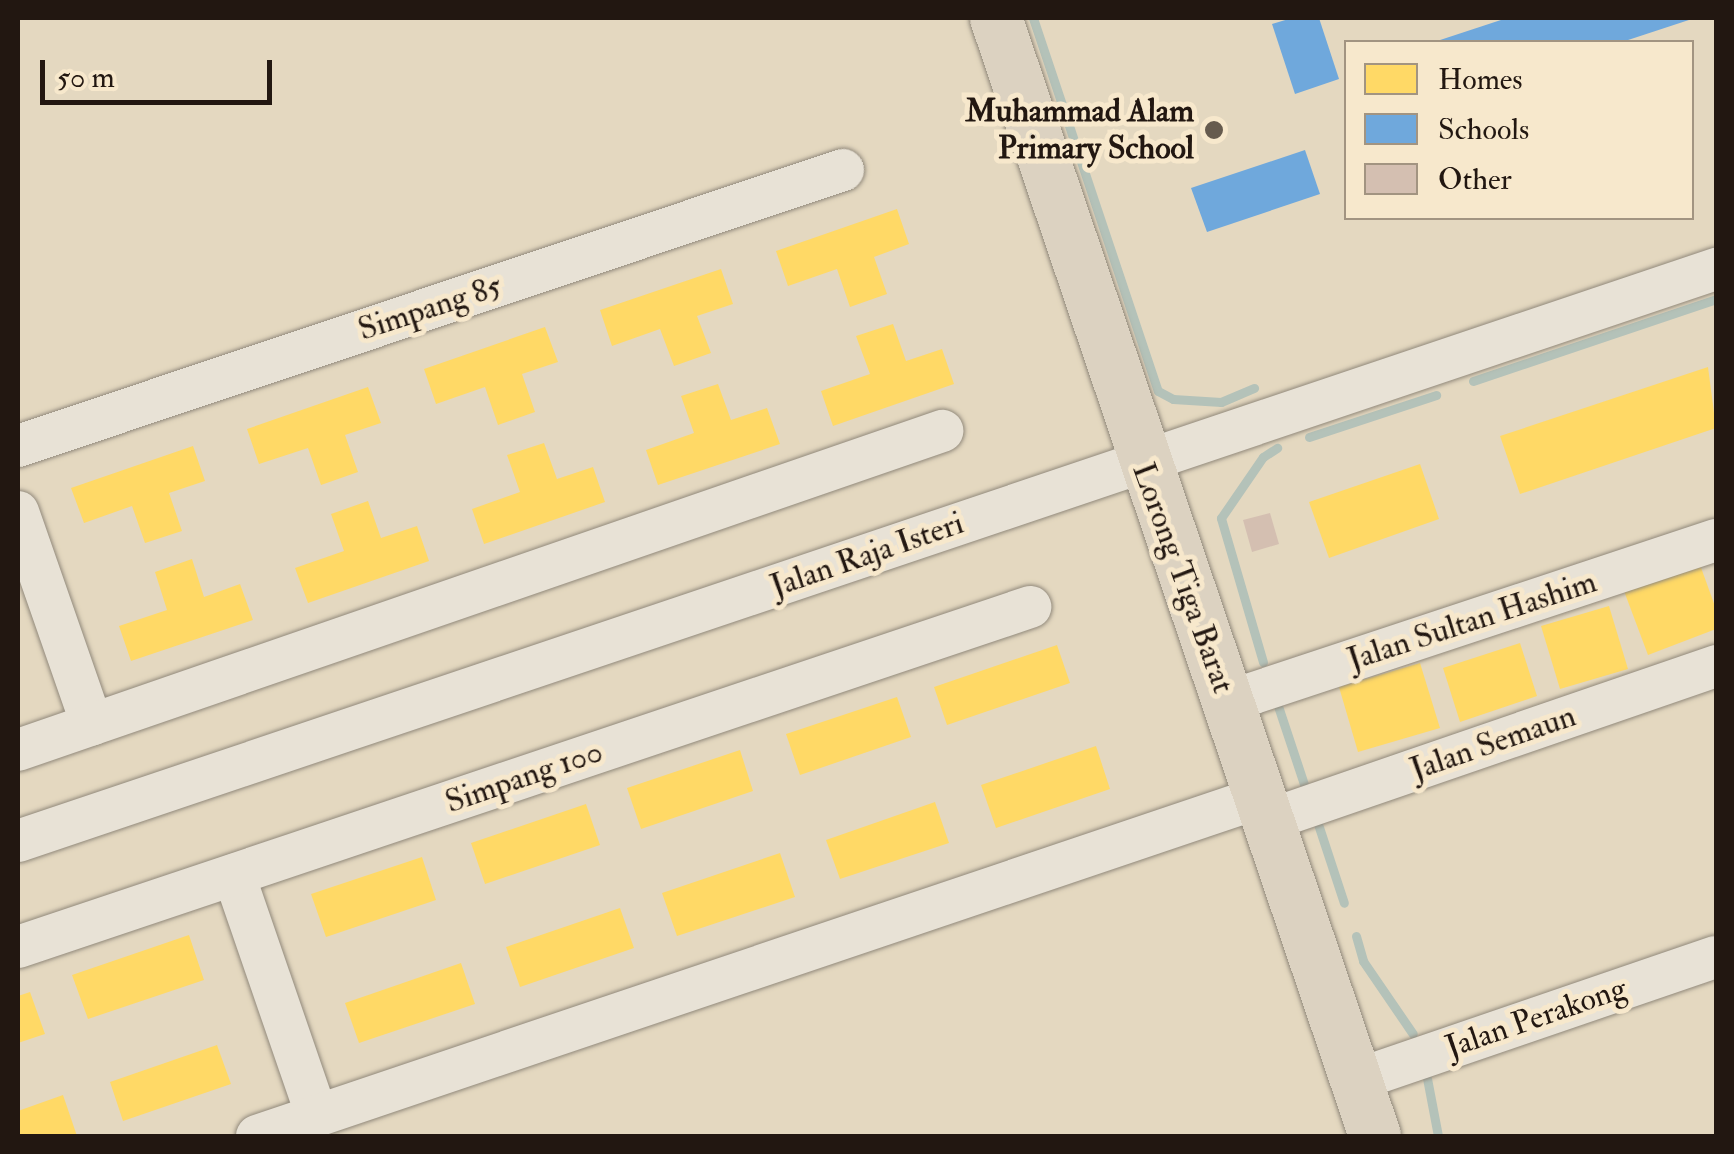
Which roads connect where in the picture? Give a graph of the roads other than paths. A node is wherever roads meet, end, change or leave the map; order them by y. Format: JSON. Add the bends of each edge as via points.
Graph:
{"nodes":[{"id":1,"x":996,"y":18,"type":"edge"},
{"id":2,"x":843,"y":170,"type":"dead end"},
{"id":3,"x":1716,"y":269,"type":"edge"},
{"id":4,"x":942,"y":431,"type":"dead end"},
{"id":5,"x":18,"y":446,"type":"edge"},
{"id":6,"x":1142,"y":463,"type":"junction"},
{"id":7,"x":18,"y":512,"type":"edge"},
{"id":8,"x":1716,"y":540,"type":"edge"},
{"id":9,"x":1030,"y":608,"type":"dead end"},
{"id":10,"x":1716,"y":666,"type":"edge"},
{"id":11,"x":1227,"y":702,"type":"junction"},
{"id":12,"x":92,"y":725,"type":"junction"},
{"id":13,"x":18,"y":750,"type":"edge"},
{"id":14,"x":1265,"y":808,"type":"junction"},
{"id":15,"x":18,"y":842,"type":"edge"},
{"id":16,"x":234,"y":875,"type":"junction"},
{"id":17,"x":18,"y":948,"type":"edge"},
{"id":18,"x":1716,"y":957,"type":"edge"},
{"id":19,"x":1356,"y":1080,"type":"junction"},
{"id":20,"x":317,"y":1116,"type":"junction"},
{"id":21,"x":257,"y":1136,"type":"edge"},
{"id":22,"x":1375,"y":1136,"type":"edge"}],
"edges":[{"from":1,"to":6,"type":"main road","name":"Lorong Tiga Barat"},
{"from":2,"to":5,"type":"street","name":"Simpang 85"},
{"from":3,"to":6,"type":"street","name":"Jalan Raja Isteri"},
{"from":4,"to":12,"type":"street"},
{"from":6,"to":11,"type":"main road","name":"Lorong Tiga Barat"},
{"from":6,"to":15,"type":"street","name":"Jalan Raja Isteri"},
{"from":7,"to":12,"type":"street"},
{"from":8,"to":11,"type":"street","name":"Jalan Sultan Hashim"},
{"from":9,"to":16,"type":"street","name":"Simpang 100"},
{"from":10,"to":14,"type":"street","name":"Jalan Semaun"},
{"from":11,"to":14,"type":"main road","name":"Lorong Tiga Barat"},
{"from":12,"to":13,"type":"street"},
{"from":14,"to":19,"type":"main road","name":"Lorong Tiga Barat"},
{"from":14,"to":20,"type":"street"},
{"from":16,"to":17,"type":"street","name":"Simpang 100"},
{"from":16,"to":20,"type":"street"},
{"from":18,"to":19,"type":"street","name":"Jalan Perakong"},
{"from":19,"to":22,"type":"main road","name":"Lorong Tiga Barat"},
{"from":20,"to":21,"type":"street"}]}
